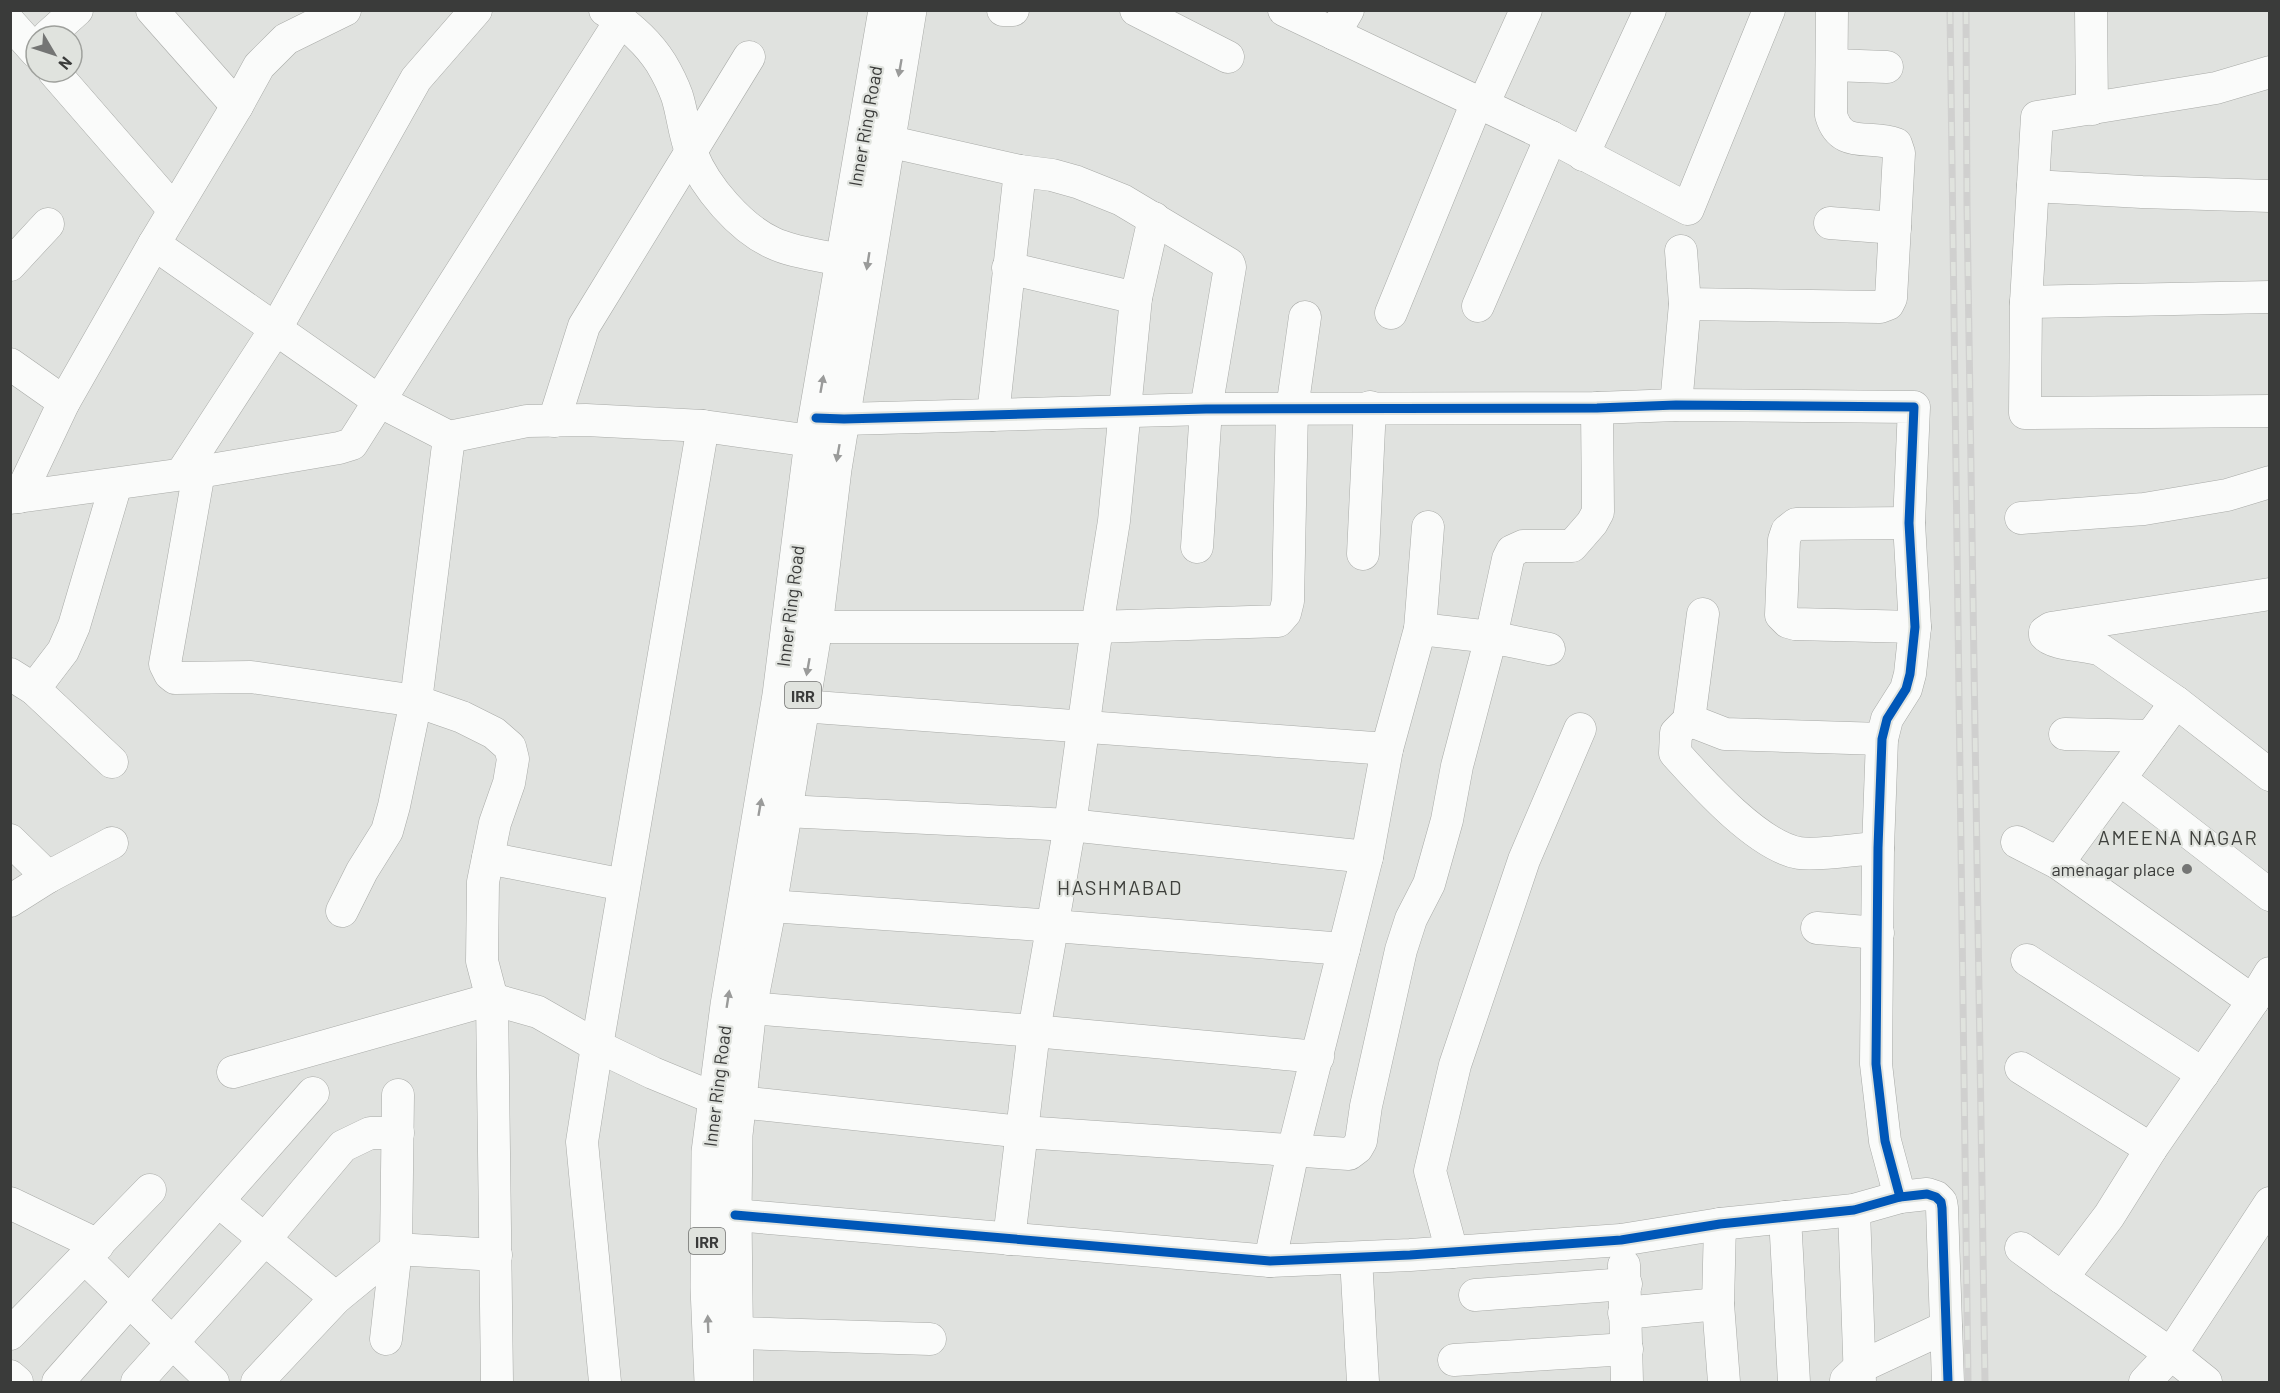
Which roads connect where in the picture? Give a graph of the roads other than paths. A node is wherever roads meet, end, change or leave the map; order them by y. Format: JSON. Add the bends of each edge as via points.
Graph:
{"nodes":[{"id":1,"x":77,"y":10,"type":"edge"},
{"id":2,"x":152,"y":10,"type":"edge"},
{"id":3,"x":345,"y":10,"type":"edge"},
{"id":4,"x":476,"y":10,"type":"edge"},
{"id":5,"x":885,"y":10,"type":"edge"},
{"id":6,"x":910,"y":10,"type":"edge"},
{"id":7,"x":1003,"y":10,"type":"edge"},
{"id":8,"x":1013,"y":10,"type":"edge"},
{"id":9,"x":1136,"y":10,"type":"edge"},
{"id":10,"x":1284,"y":10,"type":"edge"},
{"id":11,"x":1526,"y":10,"type":"edge"},
{"id":12,"x":1650,"y":10,"type":"edge"},
{"id":13,"x":1769,"y":10,"type":"edge"},
{"id":14,"x":1832,"y":10,"type":"edge"},
{"id":15,"x":2091,"y":10,"type":"edge"},
{"id":16,"x":613,"y":16,"type":"edge"},
{"id":17,"x":1341,"y":22,"type":"edge"},
{"id":18,"x":10,"y":23,"type":"edge"},
{"id":19,"x":65,"y":24,"type":"edge"},
{"id":20,"x":24,"y":36,"type":"edge"},
{"id":21,"x":749,"y":57,"type":"dead end"},
{"id":22,"x":1228,"y":57,"type":"dead end"},
{"id":23,"x":1832,"y":65,"type":"junction"},
{"id":24,"x":1887,"y":67,"type":"dead end"},
{"id":25,"x":2270,"y":72,"type":"edge"},
{"id":26,"x":69,"y":84,"type":"edge"},
{"id":27,"x":1480,"y":104,"type":"junction"},
{"id":28,"x":237,"y":106,"type":"junction"},
{"id":29,"x":2092,"y":109,"type":"junction"},
{"id":30,"x":1551,"y":137,"type":"junction"},
{"id":31,"x":887,"y":141,"type":"junction"},
{"id":32,"x":692,"y":154,"type":"junction"},
{"id":33,"x":1583,"y":155,"type":"junction"},
{"id":34,"x":1020,"y":171,"type":"junction"},
{"id":35,"x":2032,"y":186,"type":"junction"},
{"id":36,"x":2270,"y":196,"type":"edge"},
{"id":37,"x":174,"y":210,"type":"junction"},
{"id":38,"x":1154,"y":218,"type":"junction"},
{"id":39,"x":1830,"y":223,"type":"dead end"},
{"id":40,"x":48,"y":224,"type":"dead end"},
{"id":41,"x":1895,"y":228,"type":"junction"},
{"id":42,"x":153,"y":244,"type":"junction"},
{"id":43,"x":1681,"y":250,"type":"dead end"},
{"id":44,"x":843,"y":261,"type":"junction"},
{"id":45,"x":10,"y":265,"type":"edge"},
{"id":46,"x":1008,"y":268,"type":"junction"},
{"id":47,"x":2270,"y":297,"type":"edge"},
{"id":48,"x":1136,"y":298,"type":"junction"},
{"id":49,"x":2026,"y":302,"type":"junction"},
{"id":50,"x":1685,"y":304,"type":"junction"},
{"id":51,"x":1478,"y":306,"type":"dead end"},
{"id":52,"x":1391,"y":313,"type":"dead end"},
{"id":53,"x":1305,"y":317,"type":"dead end"},
{"id":54,"x":275,"y":330,"type":"junction"},
{"id":55,"x":10,"y":364,"type":"edge"},
{"id":56,"x":379,"y":401,"type":"junction"},
{"id":57,"x":64,"y":402,"type":"junction"},
{"id":58,"x":1676,"y":405,"type":"junction"},
{"id":59,"x":1370,"y":407,"type":"junction"},
{"id":60,"x":1597,"y":408,"type":"junction"},
{"id":61,"x":1206,"y":409,"type":"junction"},
{"id":62,"x":1292,"y":409,"type":"junction"},
{"id":63,"x":1124,"y":410,"type":"junction"},
{"id":64,"x":2270,"y":411,"type":"edge"},
{"id":65,"x":993,"y":416,"type":"junction"},
{"id":66,"x":554,"y":421,"type":"junction"},
{"id":67,"x":703,"y":426,"type":"junction"},
{"id":68,"x":824,"y":426,"type":"junction"},
{"id":69,"x":448,"y":437,"type":"junction"},
{"id":70,"x":190,"y":473,"type":"junction"},
{"id":71,"x":2270,"y":482,"type":"edge"},
{"id":72,"x":116,"y":484,"type":"junction"},
{"id":73,"x":15,"y":497,"type":"edge"},
{"id":74,"x":2021,"y":518,"type":"dead end"},
{"id":75,"x":1909,"y":523,"type":"junction"},
{"id":76,"x":1428,"y":527,"type":"dead end"},
{"id":77,"x":1197,"y":547,"type":"dead end"},
{"id":78,"x":1363,"y":554,"type":"dead end"},
{"id":79,"x":2270,"y":594,"type":"edge"},
{"id":80,"x":1702,"y":614,"type":"dead end"},
{"id":81,"x":816,"y":627,"type":"junction"},
{"id":82,"x":1096,"y":627,"type":"junction"},
{"id":83,"x":1915,"y":627,"type":"junction"},
{"id":84,"x":1420,"y":629,"type":"junction"},
{"id":85,"x":1491,"y":638,"type":"junction"},
{"id":86,"x":1549,"y":649,"type":"dead end"},
{"id":87,"x":22,"y":682,"type":"edge"},
{"id":88,"x":416,"y":701,"type":"junction"},
{"id":89,"x":2176,"y":702,"type":"junction"},
{"id":90,"x":801,"y":706,"type":"junction"},
{"id":91,"x":1689,"y":720,"type":"junction"},
{"id":92,"x":1083,"y":726,"type":"junction"},
{"id":93,"x":1581,"y":729,"type":"dead end"},
{"id":94,"x":2065,"y":734,"type":"dead end"},
{"id":95,"x":2151,"y":736,"type":"junction"},
{"id":96,"x":1882,"y":740,"type":"junction"},
{"id":97,"x":1387,"y":749,"type":"junction"},
{"id":98,"x":112,"y":762,"type":"dead end"},
{"id":99,"x":2266,"y":764,"type":"edge"},
{"id":100,"x":2120,"y":779,"type":"junction"},
{"id":101,"x":785,"y":811,"type":"junction"},
{"id":102,"x":1070,"y":825,"type":"junction"},
{"id":103,"x":10,"y":840,"type":"edge"},
{"id":104,"x":2017,"y":842,"type":"dead end"},
{"id":105,"x":112,"y":843,"type":"dead end"},
{"id":106,"x":1878,"y":848,"type":"junction"},
{"id":107,"x":1367,"y":857,"type":"junction"},
{"id":108,"x":488,"y":858,"type":"junction"},
{"id":109,"x":2058,"y":863,"type":"junction"},
{"id":110,"x":48,"y":877,"type":"junction"},
{"id":111,"x":624,"y":885,"type":"junction"},
{"id":112,"x":2270,"y":895,"type":"edge"},
{"id":113,"x":10,"y":901,"type":"edge"},
{"id":114,"x":770,"y":906,"type":"junction"},
{"id":115,"x":342,"y":911,"type":"dead end"},
{"id":116,"x":1054,"y":926,"type":"junction"},
{"id":117,"x":1817,"y":928,"type":"dead end"},
{"id":118,"x":1878,"y":933,"type":"junction"},
{"id":119,"x":1344,"y":949,"type":"junction"},
{"id":120,"x":2027,"y":960,"type":"dead end"},
{"id":121,"x":2270,"y":973,"type":"edge"},
{"id":122,"x":492,"y":999,"type":"junction"},
{"id":123,"x":2253,"y":1001,"type":"junction"},
{"id":124,"x":750,"y":1008,"type":"junction"},
{"id":125,"x":1034,"y":1031,"type":"junction"},
{"id":126,"x":597,"y":1046,"type":"junction"},
{"id":127,"x":1318,"y":1058,"type":"junction"},
{"id":128,"x":2021,"y":1068,"type":"dead end"},
{"id":129,"x":233,"y":1072,"type":"dead end"},
{"id":130,"x":2203,"y":1074,"type":"junction"},
{"id":131,"x":313,"y":1093,"type":"dead end"},
{"id":132,"x":398,"y":1095,"type":"dead end"},
{"id":133,"x":727,"y":1101,"type":"junction"},
{"id":134,"x":1023,"y":1132,"type":"junction"},
{"id":135,"x":399,"y":1133,"type":"junction"},
{"id":136,"x":2151,"y":1149,"type":"junction"},
{"id":137,"x":1293,"y":1151,"type":"junction"},
{"id":138,"x":150,"y":1190,"type":"dead end"},
{"id":139,"x":1900,"y":1197,"type":"junction"},
{"id":140,"x":218,"y":1201,"type":"junction"},
{"id":141,"x":10,"y":1203,"type":"edge"},
{"id":142,"x":2270,"y":1203,"type":"edge"},
{"id":143,"x":1854,"y":1210,"type":"junction"},
{"id":144,"x":735,"y":1215,"type":"junction"},
{"id":145,"x":1785,"y":1217,"type":"junction"},
{"id":146,"x":1720,"y":1224,"type":"junction"},
{"id":147,"x":265,"y":1239,"type":"junction"},
{"id":148,"x":1009,"y":1239,"type":"junction"},
{"id":149,"x":1621,"y":1240,"type":"junction"},
{"id":150,"x":2020,"y":1248,"type":"dead end"},
{"id":151,"x":396,"y":1249,"type":"junction"},
{"id":152,"x":92,"y":1251,"type":"junction"},
{"id":153,"x":1452,"y":1252,"type":"junction"},
{"id":154,"x":496,"y":1255,"type":"junction"},
{"id":155,"x":1356,"y":1258,"type":"junction"},
{"id":156,"x":1270,"y":1261,"type":"junction"},
{"id":157,"x":2062,"y":1278,"type":"junction"},
{"id":158,"x":1475,"y":1295,"type":"dead end"},
{"id":159,"x":336,"y":1298,"type":"junction"},
{"id":160,"x":1625,"y":1298,"type":"junction"},
{"id":161,"x":129,"y":1302,"type":"junction"},
{"id":162,"x":1718,"y":1304,"type":"junction"},
{"id":163,"x":1946,"y":1327,"type":"junction"},
{"id":164,"x":736,"y":1333,"type":"junction"},
{"id":165,"x":10,"y":1334,"type":"edge"},
{"id":166,"x":386,"y":1339,"type":"dead end"},
{"id":167,"x":930,"y":1339,"type":"dead end"},
{"id":168,"x":171,"y":1342,"type":"junction"},
{"id":169,"x":1627,"y":1349,"type":"junction"},
{"id":170,"x":2171,"y":1354,"type":"junction"},
{"id":171,"x":1454,"y":1360,"type":"dead end"},
{"id":172,"x":10,"y":1376,"type":"edge"},
{"id":173,"x":1855,"y":1378,"type":"edge"},
{"id":174,"x":17,"y":1383,"type":"edge"},
{"id":175,"x":58,"y":1383,"type":"edge"},
{"id":176,"x":137,"y":1383,"type":"edge"},
{"id":177,"x":213,"y":1383,"type":"edge"},
{"id":178,"x":257,"y":1383,"type":"edge"},
{"id":179,"x":497,"y":1383,"type":"edge"},
{"id":180,"x":605,"y":1383,"type":"edge"},
{"id":181,"x":711,"y":1383,"type":"edge"},
{"id":182,"x":737,"y":1383,"type":"edge"},
{"id":183,"x":1363,"y":1383,"type":"edge"},
{"id":184,"x":1627,"y":1383,"type":"edge"},
{"id":185,"x":1724,"y":1383,"type":"edge"},
{"id":186,"x":1794,"y":1383,"type":"edge"},
{"id":187,"x":1948,"y":1383,"type":"edge"},
{"id":188,"x":2145,"y":1383,"type":"edge"},
{"id":189,"x":2206,"y":1383,"type":"edge"}],
"edges":[{"from":1,"to":19,"type":"street"},
{"from":2,"to":28,"type":"street"},
{"from":3,"to":28,"type":"street","via":[[280,44],[259,66]]},
{"from":4,"to":54,"type":"street","via":[[416,79]]},
{"from":5,"to":44,"type":"highway","name":"Inner Ring Road","number":"IRR"},
{"from":6,"to":31,"type":"highway","name":"Inner Ring Road","number":"IRR","one_way":true},
{"from":7,"to":8,"type":"street"},
{"from":9,"to":22,"type":"street"},
{"from":10,"to":17,"type":"street"},
{"from":11,"to":27,"type":"street"},
{"from":12,"to":33,"type":"street"},
{"from":13,"to":33,"type":"street","via":[[1688,209]]},
{"from":14,"to":23,"type":"street"},
{"from":15,"to":29,"type":"street"},
{"from":16,"to":32,"type":"street","via":[[642,39],[660,63],[677,95]]},
{"from":16,"to":56,"type":"street"},
{"from":17,"to":27,"type":"street"},
{"from":18,"to":20,"type":"street"},
{"from":21,"to":32,"type":"street"},
{"from":23,"to":24,"type":"street"},
{"from":23,"to":41,"type":"street","via":[[1834,127],[1841,135],[1896,144],[1899,153]]},
{"from":25,"to":29,"type":"street","via":[[2216,88]]},
{"from":26,"to":37,"type":"street"},
{"from":27,"to":30,"type":"street"},
{"from":27,"to":52,"type":"street"},
{"from":28,"to":37,"type":"street"},
{"from":29,"to":35,"type":"street","via":[[2037,117]]},
{"from":30,"to":33,"type":"street"},
{"from":30,"to":51,"type":"street"},
{"from":31,"to":34,"type":"street"},
{"from":31,"to":68,"type":"highway","name":"Inner Ring Road","number":"IRR","one_way":true},
{"from":32,"to":44,"type":"street","via":[[735,217],[754,233],[774,244]]},
{"from":32,"to":66,"type":"street","via":[[584,326]]},
{"from":34,"to":38,"type":"street","via":[[1077,182]]},
{"from":34,"to":46,"type":"street"},
{"from":35,"to":36,"type":"street"},
{"from":35,"to":49,"type":"street"},
{"from":37,"to":42,"type":"street"},
{"from":38,"to":48,"type":"street"},
{"from":38,"to":61,"type":"street","via":[[1230,267]]},
{"from":39,"to":41,"type":"street"},
{"from":40,"to":45,"type":"street"},
{"from":41,"to":50,"type":"street","via":[[1888,304]]},
{"from":42,"to":54,"type":"street"},
{"from":42,"to":57,"type":"street"},
{"from":43,"to":50,"type":"street"},
{"from":68,"to":44,"type":"highway","name":"Inner Ring Road","number":"IRR","one_way":true},
{"from":46,"to":48,"type":"street"},
{"from":46,"to":65,"type":"street"},
{"from":47,"to":49,"type":"street"},
{"from":48,"to":63,"type":"street"},
{"from":49,"to":64,"type":"street","via":[[2025,413]]},
{"from":50,"to":58,"type":"street"},
{"from":53,"to":62,"type":"street"},
{"from":54,"to":56,"type":"street"},
{"from":54,"to":70,"type":"street"},
{"from":55,"to":57,"type":"street"},
{"from":56,"to":69,"type":"street"},
{"from":56,"to":70,"type":"street","via":[[352,444]]},
{"from":57,"to":73,"type":"street"},
{"from":58,"to":60,"type":"street"},
{"from":58,"to":75,"type":"street","via":[[1914,407]]},
{"from":59,"to":60,"type":"street"},
{"from":59,"to":62,"type":"street"},
{"from":59,"to":78,"type":"street"},
{"from":60,"to":85,"type":"street","via":[[1598,512],[1572,546],[1523,546],[1512,551]]},
{"from":61,"to":62,"type":"street"},
{"from":61,"to":63,"type":"street"},
{"from":61,"to":77,"type":"street"},
{"from":62,"to":82,"type":"street","via":[[1288,601],[1282,617],[1274,623]]},
{"from":63,"to":65,"type":"street"},
{"from":63,"to":82,"type":"street","via":[[1114,521]]},
{"from":65,"to":68,"type":"street"},
{"from":66,"to":67,"type":"street"},
{"from":66,"to":69,"type":"street","via":[[527,421]]},
{"from":67,"to":68,"type":"street"},
{"from":67,"to":111,"type":"street"},
{"from":68,"to":81,"type":"highway","name":"Inner Ring Road","number":"IRR","one_way":true,"via":[[835,469]]},
{"from":133,"to":68,"type":"highway","name":"Inner Ring Road","number":"IRR","one_way":true,"via":[[727,1005]]},
{"from":69,"to":88,"type":"street"},
{"from":70,"to":72,"type":"street"},
{"from":70,"to":88,"type":"street","via":[[165,664],[170,674],[175,678],[251,677]]},
{"from":71,"to":74,"type":"street","via":[[2227,495],[2144,509]]},
{"from":72,"to":73,"type":"street"},
{"from":72,"to":87,"type":"street","via":[[74,627],[63,651]]},
{"from":75,"to":83,"type":"street"},
{"from":75,"to":83,"type":"street","via":[[1796,524],[1786,531],[1781,615],[1795,624]]},
{"from":76,"to":84,"type":"street"},
{"from":79,"to":89,"type":"street","via":[[2045,632],[2050,640],[2101,650]]},
{"from":80,"to":91,"type":"street"},
{"from":81,"to":82,"type":"street"},
{"from":81,"to":90,"type":"highway","name":"Inner Ring Road","number":"IRR","one_way":true},
{"from":82,"to":92,"type":"street"},
{"from":83,"to":96,"type":"street","via":[[1906,689],[1887,719]]},
{"from":84,"to":85,"type":"street"},
{"from":84,"to":97,"type":"street"},
{"from":85,"to":86,"type":"street"},
{"from":85,"to":137,"type":"street","via":[[1432,874],[1401,950],[1361,1141],[1349,1154]]},
{"from":87,"to":98,"type":"street"},
{"from":88,"to":108,"type":"street","via":[[462,717],[494,733],[510,747],[513,759],[509,783]]},
{"from":88,"to":115,"type":"street","via":[[387,831]]},
{"from":89,"to":95,"type":"street"},
{"from":89,"to":99,"type":"street"},
{"from":90,"to":92,"type":"street"},
{"from":90,"to":101,"type":"highway","name":"Inner Ring Road","number":"IRR"},
{"from":91,"to":96,"type":"street","via":[[1725,734]]},
{"from":91,"to":106,"type":"street","via":[[1676,733],[1675,753],[1719,802],[1768,839],[1786,850],[1802,853]]},
{"from":92,"to":97,"type":"street"},
{"from":92,"to":102,"type":"street"},
{"from":93,"to":153,"type":"street","via":[[1524,860],[1455,1065],[1430,1171]]},
{"from":94,"to":95,"type":"street"},
{"from":95,"to":100,"type":"street"},
{"from":96,"to":106,"type":"street"},
{"from":97,"to":107,"type":"street"},
{"from":100,"to":109,"type":"street"},
{"from":100,"to":112,"type":"street"},
{"from":101,"to":102,"type":"street"},
{"from":101,"to":114,"type":"highway","name":"Inner Ring Road","number":"IRR"},
{"from":102,"to":107,"type":"street"},
{"from":102,"to":116,"type":"street"},
{"from":103,"to":110,"type":"street"},
{"from":104,"to":109,"type":"street"},
{"from":105,"to":110,"type":"street"},
{"from":106,"to":118,"type":"street"},
{"from":107,"to":119,"type":"street"},
{"from":108,"to":111,"type":"street"},
{"from":108,"to":122,"type":"street","via":[[483,882],[482,961]]},
{"from":109,"to":123,"type":"street"},
{"from":110,"to":113,"type":"street"},
{"from":111,"to":126,"type":"street"},
{"from":114,"to":116,"type":"street"},
{"from":114,"to":124,"type":"highway","name":"Inner Ring Road","number":"IRR"},
{"from":116,"to":119,"type":"street"},
{"from":116,"to":125,"type":"street"},
{"from":117,"to":118,"type":"street"},
{"from":118,"to":139,"type":"street","via":[[1876,1064],[1885,1141]]},
{"from":119,"to":127,"type":"street"},
{"from":120,"to":130,"type":"street"},
{"from":121,"to":123,"type":"street"},
{"from":122,"to":126,"type":"street","via":[[538,1012]]},
{"from":122,"to":129,"type":"street"},
{"from":122,"to":154,"type":"street"},
{"from":123,"to":130,"type":"street"},
{"from":124,"to":125,"type":"street"},
{"from":124,"to":133,"type":"highway","name":"Inner Ring Road","number":"IRR"},
{"from":125,"to":127,"type":"street"},
{"from":125,"to":134,"type":"street"},
{"from":126,"to":133,"type":"street","via":[[652,1073]]},
{"from":126,"to":180,"type":"street","via":[[582,1142]]},
{"from":127,"to":137,"type":"street"},
{"from":128,"to":136,"type":"street"},
{"from":130,"to":136,"type":"street"},
{"from":131,"to":140,"type":"street"},
{"from":132,"to":135,"type":"street"},
{"from":133,"to":134,"type":"street"},
{"from":133,"to":144,"type":"highway","name":"Inner Ring Road","number":"IRR"},
{"from":181,"to":133,"type":"highway","name":"Inner Ring Road","number":"IRR","one_way":true,"via":[[706,1287],[708,1152]]},
{"from":134,"to":137,"type":"street"},
{"from":134,"to":148,"type":"street"},
{"from":135,"to":147,"type":"street","via":[[370,1133],[343,1146]]},
{"from":135,"to":151,"type":"street"},
{"from":136,"to":157,"type":"street","via":[[2109,1216]]},
{"from":137,"to":156,"type":"street"},
{"from":138,"to":152,"type":"street"},
{"from":139,"to":143,"type":"street"},
{"from":139,"to":163,"type":"street","via":[[1927,1194],[1941,1202]]},
{"from":140,"to":147,"type":"street"},
{"from":140,"to":161,"type":"street"},
{"from":141,"to":152,"type":"street"},
{"from":142,"to":170,"type":"street"},
{"from":143,"to":145,"type":"street"},
{"from":143,"to":173,"type":"street"},
{"from":144,"to":148,"type":"street"},
{"from":144,"to":164,"type":"highway","name":"Inner Ring Road","number":"IRR"},
{"from":145,"to":146,"type":"street"},
{"from":145,"to":186,"type":"street"},
{"from":146,"to":149,"type":"street"},
{"from":146,"to":162,"type":"street"},
{"from":147,"to":159,"type":"street"},
{"from":147,"to":168,"type":"street"},
{"from":148,"to":156,"type":"street"},
{"from":149,"to":153,"type":"street"},
{"from":149,"to":160,"type":"street"},
{"from":150,"to":157,"type":"street"},
{"from":151,"to":154,"type":"street"},
{"from":151,"to":159,"type":"street"},
{"from":151,"to":166,"type":"street"},
{"from":152,"to":161,"type":"street"},
{"from":152,"to":165,"type":"street"},
{"from":153,"to":155,"type":"street"},
{"from":154,"to":179,"type":"street"},
{"from":155,"to":156,"type":"street"},
{"from":155,"to":183,"type":"street"},
{"from":157,"to":170,"type":"street"},
{"from":158,"to":160,"type":"street"},
{"from":159,"to":178,"type":"street"},
{"from":160,"to":162,"type":"street"},
{"from":160,"to":169,"type":"street"},
{"from":161,"to":168,"type":"street"},
{"from":161,"to":175,"type":"street"},
{"from":162,"to":185,"type":"street"},
{"from":163,"to":173,"type":"street"},
{"from":163,"to":187,"type":"street"},
{"from":164,"to":167,"type":"street"},
{"from":164,"to":182,"type":"highway","name":"Inner Ring Road","number":"IRR"},
{"from":168,"to":176,"type":"street"},
{"from":168,"to":177,"type":"street"},
{"from":169,"to":171,"type":"street"},
{"from":169,"to":184,"type":"street"},
{"from":170,"to":188,"type":"street"},
{"from":170,"to":189,"type":"street"},
{"from":172,"to":174,"type":"street"}]}
